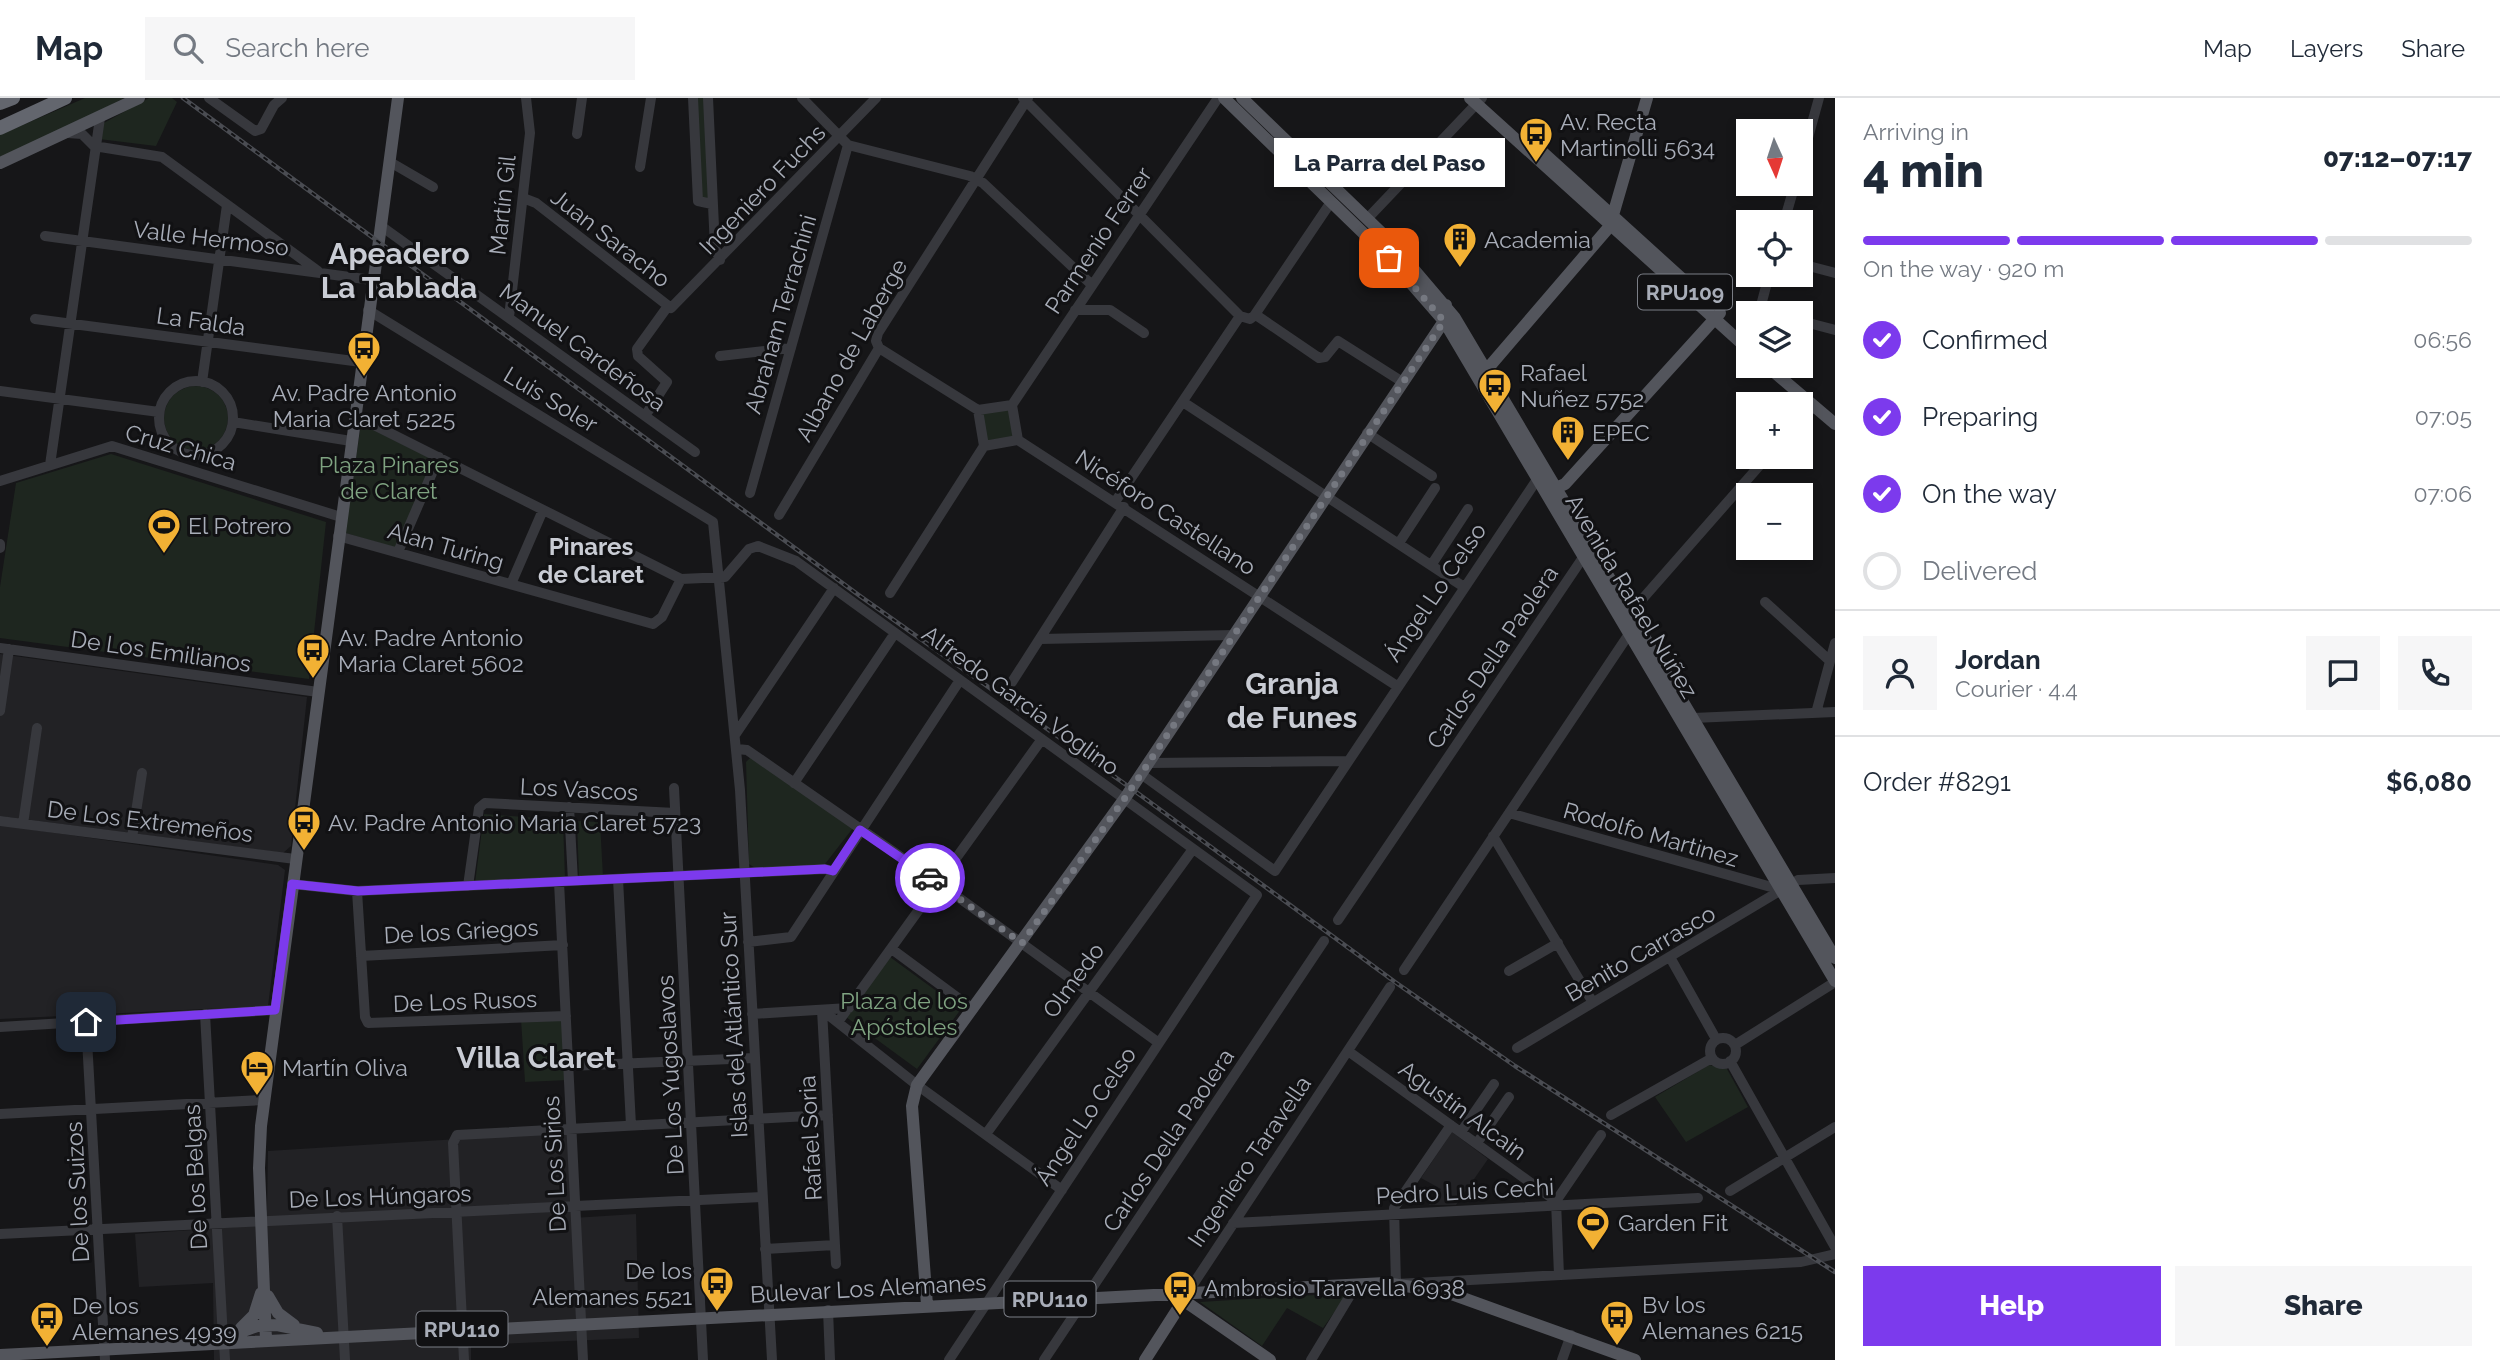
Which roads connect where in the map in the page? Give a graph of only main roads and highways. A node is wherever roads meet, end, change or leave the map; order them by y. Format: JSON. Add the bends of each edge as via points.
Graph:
{"nodes":[{"id":1,"x":13,"y":98,"type":"edge"},
{"id":2,"x":65,"y":98,"type":"edge"},
{"id":3,"x":139,"y":98,"type":"edge"},
{"id":4,"x":398,"y":98,"type":"edge"},
{"id":5,"x":1224,"y":98,"type":"edge"},
{"id":6,"x":1242,"y":98,"type":"edge"},
{"id":7,"x":1647,"y":98,"type":"edge"},
{"id":8,"x":1478,"y":99,"type":"edge"},
{"id":9,"x":0,"y":103,"type":"edge"},
{"id":10,"x":0,"y":128,"type":"edge"},
{"id":11,"x":0,"y":163,"type":"edge"},
{"id":12,"x":1612,"y":220,"type":"junction"},
{"id":13,"x":1446,"y":305,"type":"junction"},
{"id":14,"x":1717,"y":315,"type":"junction"},
{"id":15,"x":1444,"y":321,"type":"junction"},
{"id":16,"x":1736,"y":329,"type":"edge"},
{"id":17,"x":1736,"y":336,"type":"edge"},
{"id":18,"x":1486,"y":368,"type":"junction"},
{"id":19,"x":1780,"y":378,"type":"edge"},
{"id":20,"x":1793,"y":378,"type":"edge"},
{"id":21,"x":1482,"y":385,"type":"junction"},
{"id":22,"x":1835,"y":414,"type":"edge"},
{"id":23,"x":1835,"y":424,"type":"edge"},
{"id":24,"x":1538,"y":478,"type":"junction"},
{"id":25,"x":1556,"y":488,"type":"junction"},
{"id":26,"x":1787,"y":887,"type":"junction"},
{"id":27,"x":1835,"y":958,"type":"edge"},
{"id":28,"x":1835,"y":982,"type":"edge"},
{"id":29,"x":264,"y":1272,"type":"junction"},
{"id":30,"x":1181,"y":1295,"type":"junction"},
{"id":31,"x":927,"y":1305,"type":"junction"},
{"id":32,"x":266,"y":1325,"type":"junction"},
{"id":33,"x":308,"y":1331,"type":"junction"},
{"id":34,"x":344,"y":1337,"type":"junction"},
{"id":35,"x":225,"y":1339,"type":"junction"},
{"id":36,"x":266,"y":1340,"type":"junction"},
{"id":37,"x":0,"y":1355,"type":"edge"},
{"id":38,"x":105,"y":1355,"type":"edge"},
{"id":39,"x":1146,"y":1360,"type":"edge"},
{"id":40,"x":1270,"y":1360,"type":"edge"},
{"id":41,"x":1635,"y":1360,"type":"edge"}],
"edges":[{"from":1,"to":9,"type":"highway"},
{"from":2,"to":10,"type":"highway"},
{"from":3,"to":11,"type":"main road"},
{"from":4,"to":29,"type":"main road","via":[[263,1100],[259,1140]]},
{"from":5,"to":15,"type":"main road","name":"Avenida Rafael Núñez","via":[[1389,258]]},
{"from":6,"to":13,"type":"main road","name":"Avenida Rafael Núñez","via":[[1402,253]]},
{"from":7,"to":12,"type":"main road"},
{"from":8,"to":12,"type":"main road","number":"RPU109"},
{"from":8,"to":12,"type":"main road","number":"RPU109","via":[[1545,166]]},
{"from":12,"to":14,"type":"main road","number":"RPU109"},
{"from":12,"to":14,"type":"main road","number":"RPU109","via":[[1672,269]]},
{"from":12,"to":18,"type":"main road"},
{"from":13,"to":15,"type":"main road"},
{"from":13,"to":18,"type":"main road","name":"Avenida Rafael Núñez"},
{"from":14,"to":16,"type":"main road","number":"RPU109"},
{"from":14,"to":17,"type":"main road","number":"RPU109"},
{"from":14,"to":25,"type":"main road","via":[[1565,485]]},
{"from":15,"to":21,"type":"main road","name":"Avenida Rafael Núñez"},
{"from":15,"to":31,"type":"main road","via":[[1125,798],[917,1085],[912,1106]]},
{"from":18,"to":21,"type":"main road"},
{"from":18,"to":25,"type":"main road","name":"Avenida Rafael Núñez"},
{"from":19,"to":23,"type":"main road"},
{"from":20,"to":22,"type":"main road"},
{"from":21,"to":24,"type":"main road","name":"Avenida Rafael Núñez"},
{"from":24,"to":25,"type":"main road"},
{"from":24,"to":26,"type":"main road","name":"Avenida Rafael Núñez","via":[[1767,866],[1772,866]]},
{"from":25,"to":26,"type":"main road","name":"Avenida Rafael Núñez"},
{"from":26,"to":27,"type":"main road","name":"Avenida Rafael Núñez"},
{"from":26,"to":28,"type":"main road","name":"Avenida Rafael Núñez"},
{"from":29,"to":32,"type":"main road"},
{"from":29,"to":33,"type":"main road","via":[[274,1309]]},
{"from":29,"to":35,"type":"main road","via":[[254,1315]]},
{"from":30,"to":31,"type":"main road","name":"Bulevar Los Alemanes","number":"RPU110"},
{"from":30,"to":39,"type":"main road","name":"Ingeniero Taravella"},
{"from":30,"to":40,"type":"main road"},
{"from":30,"to":41,"type":"main road","name":"Bulevar Los Alemanes","number":"RPU110","via":[[1396,1284],[1446,1292]]},
{"from":31,"to":34,"type":"main road","name":"Bulevar Los Alemanes","number":"RPU110"},
{"from":32,"to":33,"type":"main road","name":"Bulevar Los Alemanes","number":"RPU110"},
{"from":32,"to":35,"type":"main road","name":"Bulevar Los Alemanes","number":"RPU110"},
{"from":32,"to":36,"type":"main road"},
{"from":33,"to":34,"type":"main road","name":"Bulevar Los Alemanes","number":"RPU110"},
{"from":34,"to":36,"type":"main road","name":"Bulevar Los Alemanes","number":"RPU110"},
{"from":35,"to":36,"type":"main road","name":"Bulevar Los Alemanes","number":"RPU110"},
{"from":35,"to":38,"type":"main road","name":"Bulevar Los Alemanes","number":"RPU110"},
{"from":37,"to":38,"type":"main road","name":"Bulevar Los Alemanes","number":"RPU110"}]}
